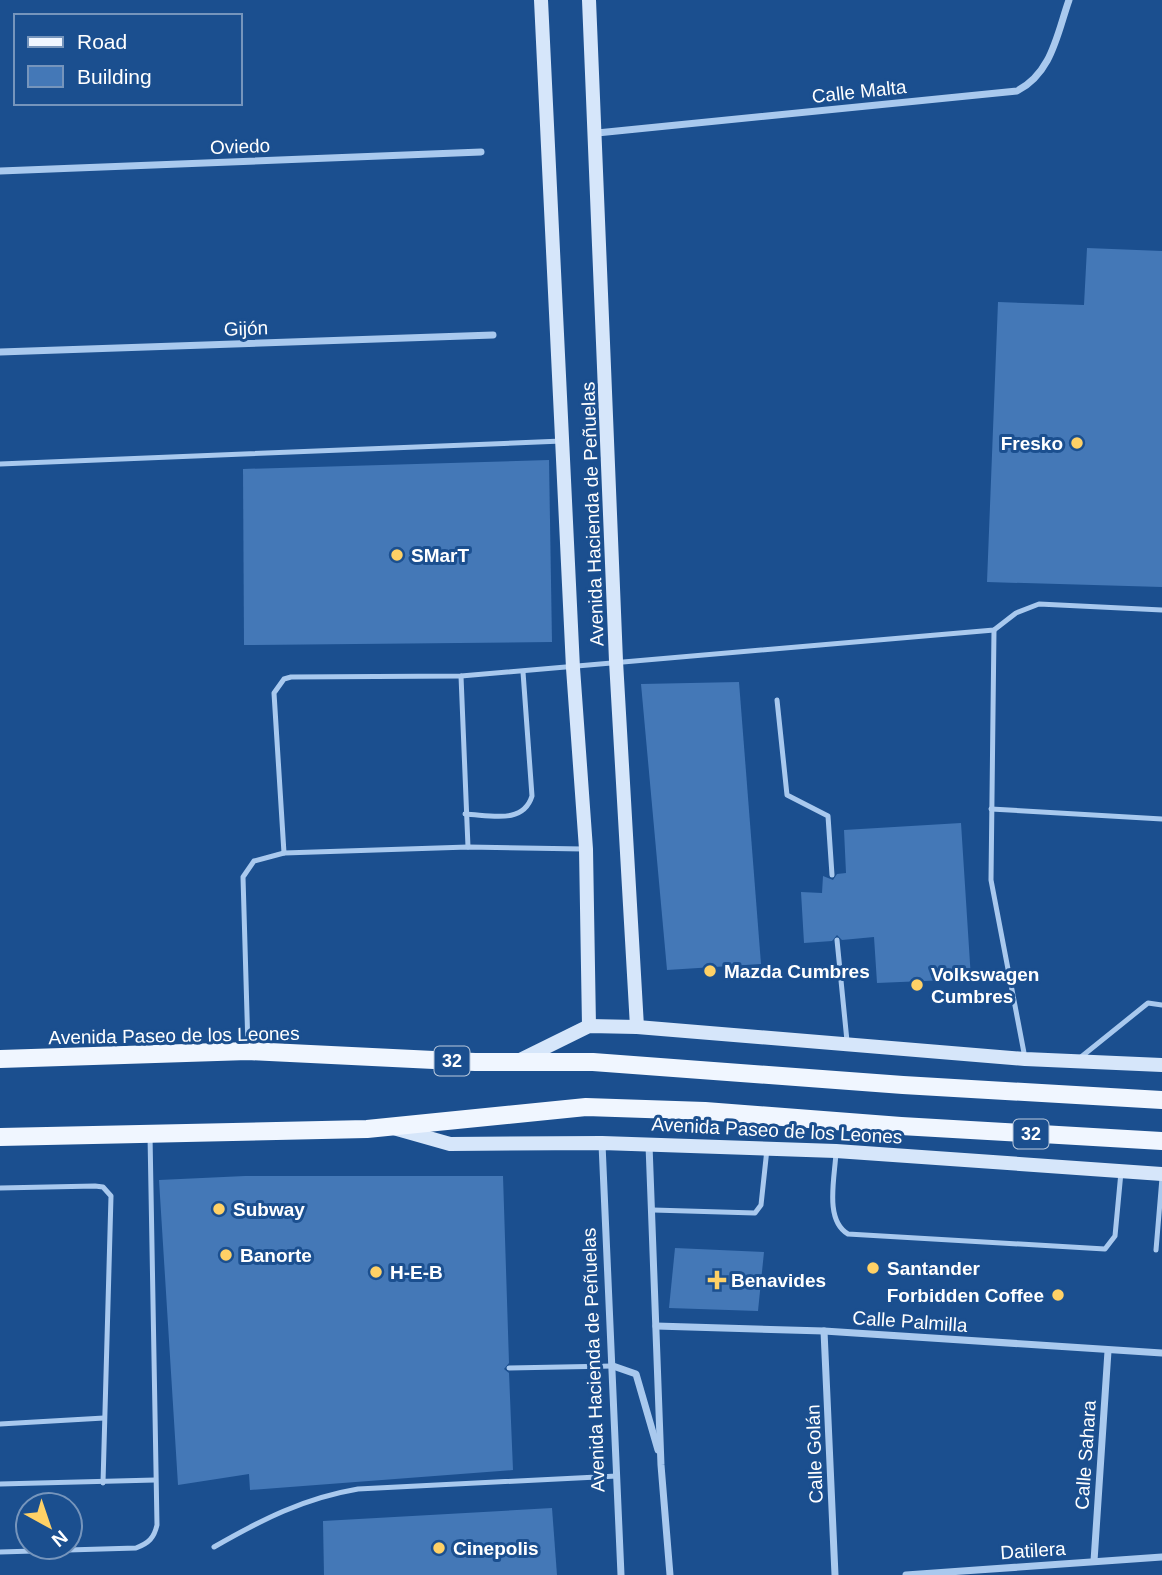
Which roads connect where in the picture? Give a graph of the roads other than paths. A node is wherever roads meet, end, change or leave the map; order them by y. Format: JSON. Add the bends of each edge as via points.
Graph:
{"nodes":[{"id":1,"x":541,"y":0,"type":"edge"},
{"id":2,"x":589,"y":0,"type":"edge"},
{"id":3,"x":1069,"y":0,"type":"edge"},
{"id":4,"x":597,"y":133,"type":"junction"},
{"id":5,"x":481,"y":152,"type":"dead end"},
{"id":6,"x":0,"y":171,"type":"edge"},
{"id":7,"x":493,"y":335,"type":"dead end"},
{"id":8,"x":0,"y":352,"type":"edge"},
{"id":9,"x":562,"y":441,"type":"junction"},
{"id":10,"x":0,"y":464,"type":"edge"},
{"id":11,"x":1162,"y":610,"type":"edge"},
{"id":12,"x":994,"y":630,"type":"junction"},
{"id":13,"x":616,"y":661,"type":"junction"},
{"id":14,"x":573,"y":668,"type":"junction"},
{"id":15,"x":523,"y":672,"type":"junction"},
{"id":16,"x":461,"y":676,"type":"junction"},
{"id":17,"x":777,"y":700,"type":"dead end"},
{"id":18,"x":991,"y":809,"type":"junction"},
{"id":19,"x":465,"y":814,"type":"junction"},
{"id":20,"x":1162,"y":819,"type":"edge"},
{"id":21,"x":468,"y":848,"type":"junction"},
{"id":22,"x":586,"y":849,"type":"junction"},
{"id":23,"x":284,"y":853,"type":"junction"},
{"id":24,"x":832,"y":875,"type":"dead end"},
{"id":25,"x":837,"y":940,"type":"dead end"},
{"id":26,"x":1162,"y":1005,"type":"edge"},
{"id":27,"x":589,"y":1026,"type":"junction"},
{"id":28,"x":637,"y":1027,"type":"junction"},
{"id":29,"x":847,"y":1044,"type":"junction"},
{"id":30,"x":248,"y":1051,"type":"junction"},
{"id":31,"x":0,"y":1059,"type":"edge"},
{"id":32,"x":1025,"y":1059,"type":"junction"},
{"id":33,"x":1076,"y":1061,"type":"junction"},
{"id":34,"x":516,"y":1062,"type":"junction"},
{"id":35,"x":1162,"y":1065,"type":"edge"},
{"id":36,"x":1162,"y":1100,"type":"edge"},
{"id":37,"x":392,"y":1127,"type":"junction"},
{"id":38,"x":150,"y":1132,"type":"junction"},
{"id":39,"x":0,"y":1137,"type":"edge"},
{"id":40,"x":1162,"y":1141,"type":"edge"},
{"id":41,"x":602,"y":1143,"type":"junction"},
{"id":42,"x":649,"y":1145,"type":"junction"},
{"id":43,"x":766,"y":1149,"type":"junction"},
{"id":44,"x":836,"y":1151,"type":"junction"},
{"id":45,"x":1121,"y":1172,"type":"junction"},
{"id":46,"x":1162,"y":1176,"type":"edge"},
{"id":47,"x":0,"y":1188,"type":"edge"},
{"id":48,"x":653,"y":1210,"type":"junction"},
{"id":49,"x":1156,"y":1250,"type":"dead end"},
{"id":50,"x":656,"y":1326,"type":"junction"},
{"id":51,"x":824,"y":1331,"type":"junction"},
{"id":52,"x":1108,"y":1351,"type":"junction"},
{"id":53,"x":1162,"y":1353,"type":"edge"},
{"id":54,"x":613,"y":1366,"type":"junction"},
{"id":55,"x":509,"y":1368,"type":"dead end"},
{"id":56,"x":104,"y":1418,"type":"junction"},
{"id":57,"x":0,"y":1424,"type":"edge"},
{"id":58,"x":661,"y":1465,"type":"junction"},
{"id":59,"x":617,"y":1476,"type":"junction"},
{"id":60,"x":155,"y":1480,"type":"junction"},
{"id":61,"x":103,"y":1483,"type":"junction"},
{"id":62,"x":0,"y":1485,"type":"edge"},
{"id":63,"x":214,"y":1547,"type":"dead end"},
{"id":64,"x":0,"y":1552,"type":"edge"},
{"id":65,"x":1162,"y":1557,"type":"edge"},
{"id":66,"x":1094,"y":1561,"type":"junction"},
{"id":67,"x":621,"y":1575,"type":"edge"},
{"id":68,"x":670,"y":1575,"type":"edge"},
{"id":69,"x":835,"y":1575,"type":"edge"},
{"id":70,"x":906,"y":1575,"type":"edge"}],
"edges":[{"from":1,"to":9,"type":"street","name":"Avenida Hacienda de Peñuelas"},
{"from":2,"to":4,"type":"street","name":"Avenida Hacienda de Peñuelas"},
{"from":3,"to":4,"type":"street","name":"Calle Malta","via":[[1047,64],[1017,90]]},
{"from":4,"to":13,"type":"street","name":"Avenida Hacienda de Peñuelas"},
{"from":5,"to":6,"type":"street","name":"Oviedo"},
{"from":7,"to":8,"type":"street","name":"Gijón"},
{"from":9,"to":10,"type":"lane"},
{"from":9,"to":14,"type":"street","name":"Avenida Hacienda de Peñuelas"},
{"from":11,"to":12,"type":"lane","via":[[1039,604],[1016,613]]},
{"from":12,"to":13,"type":"lane"},
{"from":12,"to":18,"type":"lane"},
{"from":13,"to":14,"type":"lane"},
{"from":13,"to":28,"type":"street","name":"Avenida Hacienda de Peñuelas"},
{"from":14,"to":15,"type":"lane"},
{"from":14,"to":22,"type":"street","name":"Avenida Hacienda de Peñuelas"},
{"from":15,"to":16,"type":"lane"},
{"from":15,"to":19,"type":"lane","via":[[532,796],[528,806],[517,815]]},
{"from":16,"to":19,"type":"lane"},
{"from":16,"to":23,"type":"lane","via":[[284,679],[274,693]]},
{"from":17,"to":24,"type":"lane","via":[[787,795],[828,816]]},
{"from":18,"to":20,"type":"lane"},
{"from":18,"to":32,"type":"lane","via":[[991,880]]},
{"from":19,"to":21,"type":"lane"},
{"from":21,"to":22,"type":"lane"},
{"from":21,"to":23,"type":"lane"},
{"from":22,"to":27,"type":"street","name":"Avenida Hacienda de Peñuelas"},
{"from":23,"to":30,"type":"lane","via":[[254,861],[243,877]]},
{"from":25,"to":29,"type":"lane"},
{"from":26,"to":33,"type":"lane","via":[[1148,1003]]},
{"from":27,"to":28,"type":"street","name":"Avenida Paseo de los Leones"},
{"from":27,"to":34,"type":"street","name":"Avenida Paseo de los Leones"},
{"from":28,"to":29,"type":"street","name":"Avenida Paseo de los Leones"},
{"from":29,"to":32,"type":"street","name":"Avenida Paseo de los Leones"},
{"from":30,"to":31,"type":"main road","name":"Avenida Paseo de los Leones","number":"32"},
{"from":30,"to":34,"type":"main road","name":"Avenida Paseo de los Leones","number":"32"},
{"from":32,"to":33,"type":"street","name":"Avenida Paseo de los Leones"},
{"from":33,"to":35,"type":"street","name":"Avenida Paseo de los Leones"},
{"from":34,"to":36,"type":"main road","name":"Avenida Paseo de los Leones","number":"32","via":[[593,1062]]},
{"from":37,"to":38,"type":"main road","name":"Avenida Paseo de los Leones","number":"32"},
{"from":37,"to":40,"type":"main road","name":"Avenida Paseo de los Leones","number":"32","via":[[586,1107]]},
{"from":37,"to":41,"type":"street","name":"Avenida Paseo de los Leones","via":[[450,1144]]},
{"from":38,"to":39,"type":"main road","name":"Avenida Paseo de los Leones","number":"32"},
{"from":38,"to":60,"type":"lane"},
{"from":41,"to":42,"type":"street","name":"Avenida Paseo de los Leones"},
{"from":41,"to":54,"type":"street","name":"Avenida Hacienda de Peñuelas"},
{"from":42,"to":43,"type":"street","name":"Avenida Paseo de los Leones"},
{"from":42,"to":48,"type":"street"},
{"from":43,"to":44,"type":"street","name":"Avenida Paseo de los Leones"},
{"from":43,"to":48,"type":"lane","via":[[761,1205],[755,1213]]},
{"from":44,"to":45,"type":"street","name":"Avenida Paseo de los Leones"},
{"from":44,"to":45,"type":"lane","via":[[833,1219],[842,1230],[922,1240],[1105,1249],[1115,1236]]},
{"from":45,"to":46,"type":"street","name":"Avenida Paseo de los Leones"},
{"from":46,"to":49,"type":"lane"},
{"from":47,"to":56,"type":"lane","via":[[95,1186],[111,1196]]},
{"from":48,"to":50,"type":"street"},
{"from":50,"to":51,"type":"street","name":"Calle Palmilla"},
{"from":50,"to":58,"type":"street"},
{"from":51,"to":52,"type":"street","name":"Calle Palmilla"},
{"from":51,"to":69,"type":"street","name":"Calle Golán"},
{"from":52,"to":53,"type":"street","name":"Calle Palmilla"},
{"from":52,"to":66,"type":"street","name":"Calle Sahara"},
{"from":54,"to":55,"type":"lane"},
{"from":54,"to":58,"type":"street","via":[[636,1374]]},
{"from":54,"to":59,"type":"street","name":"Avenida Hacienda de Peñuelas"},
{"from":56,"to":57,"type":"lane"},
{"from":56,"to":61,"type":"lane"},
{"from":58,"to":68,"type":"street"},
{"from":59,"to":63,"type":"lane","via":[[327,1494],[265,1517]]},
{"from":59,"to":67,"type":"street","name":"Avenida Hacienda de Peñuelas"},
{"from":60,"to":61,"type":"lane"},
{"from":60,"to":64,"type":"lane","via":[[157,1525],[148,1543],[123,1549]]},
{"from":61,"to":62,"type":"lane"},
{"from":65,"to":66,"type":"street","name":"Datilera"},
{"from":66,"to":70,"type":"street","name":"Datilera"}]}
